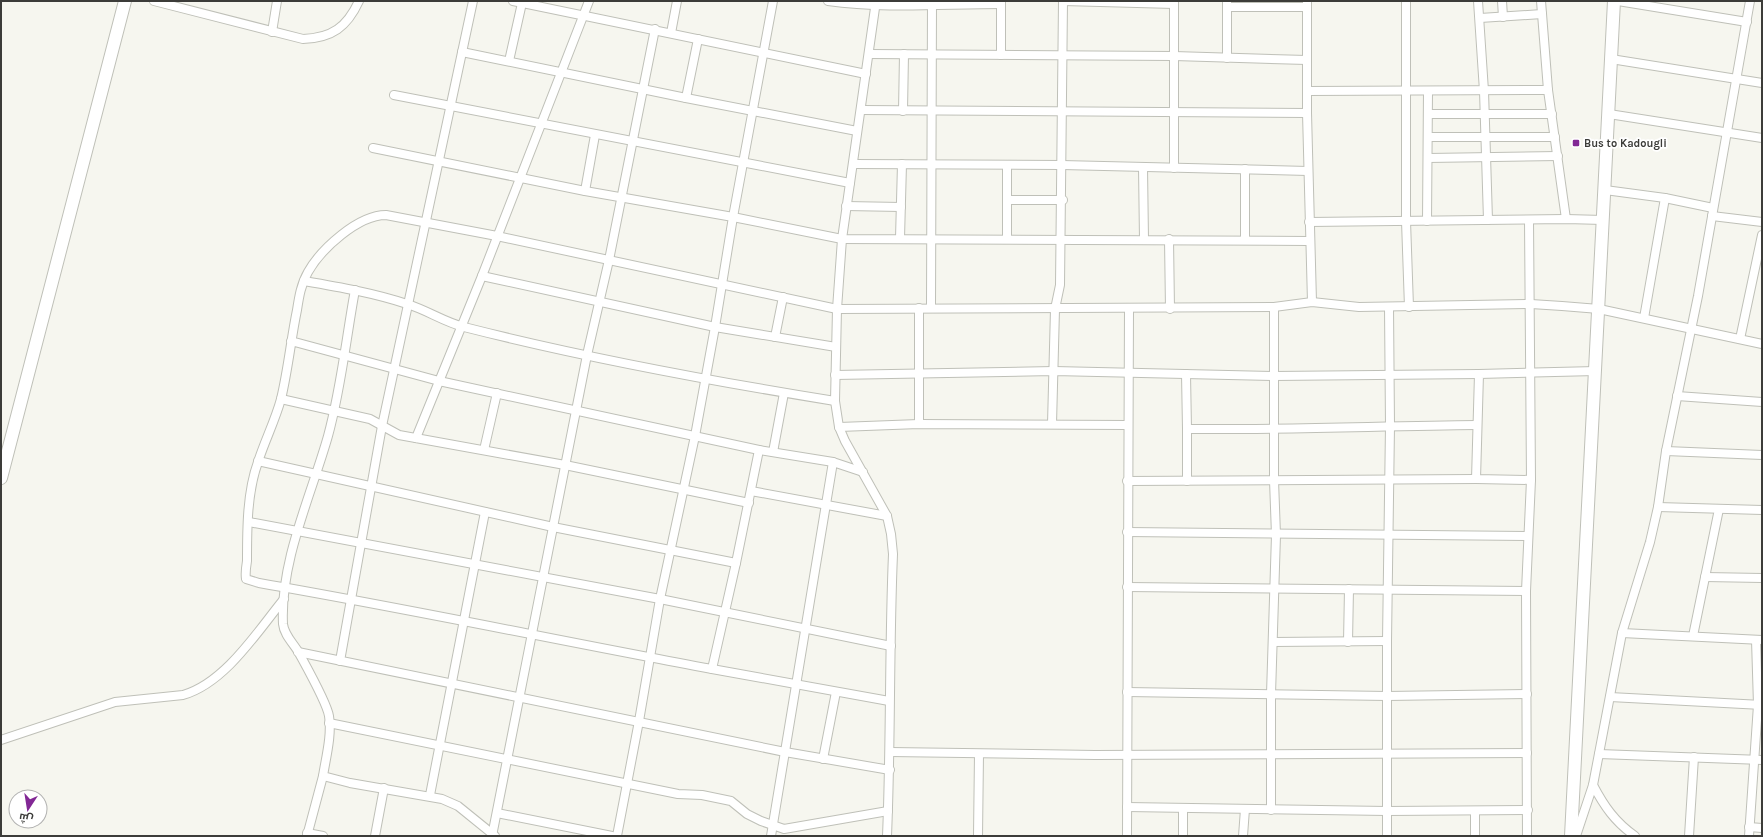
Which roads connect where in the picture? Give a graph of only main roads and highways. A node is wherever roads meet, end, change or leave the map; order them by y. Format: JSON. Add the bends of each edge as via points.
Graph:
{"nodes":[{"id":1,"x":125,"y":1,"type":"edge"},
{"id":2,"x":1614,"y":1,"type":"edge"},
{"id":3,"x":1,"y":478,"type":"edge"},
{"id":4,"x":1571,"y":836,"type":"edge"}],
"edges":[{"from":1,"to":3,"type":"main road"},
{"from":2,"to":4,"type":"main road"}]}
